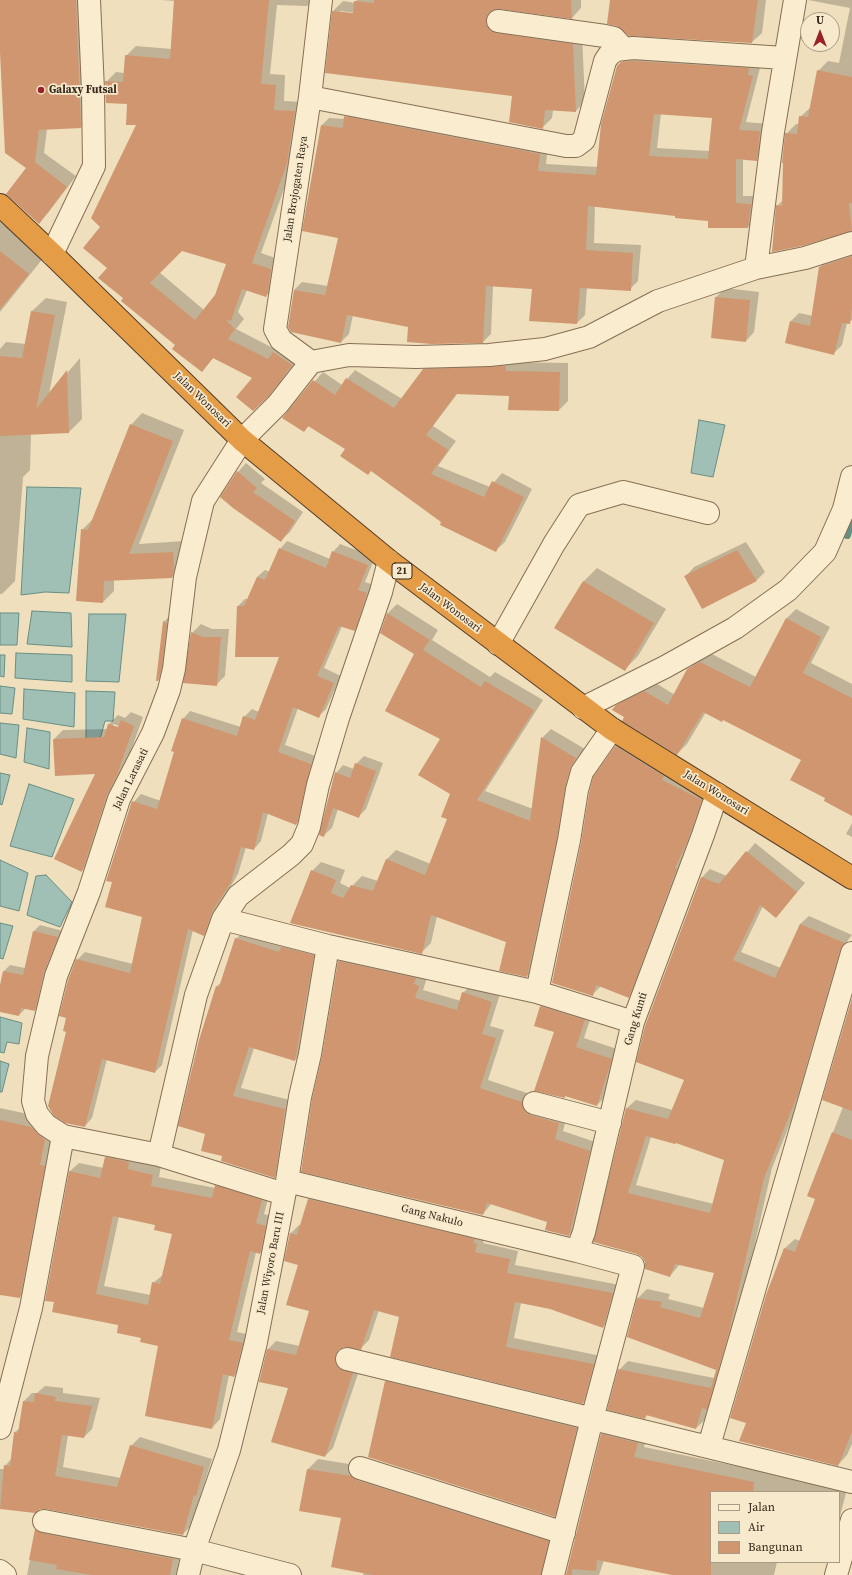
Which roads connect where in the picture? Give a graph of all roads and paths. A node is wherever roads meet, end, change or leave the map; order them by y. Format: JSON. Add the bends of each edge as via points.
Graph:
{"nodes":[{"id":1,"x":89,"y":0,"type":"edge"},
{"id":2,"x":321,"y":0,"type":"edge"},
{"id":3,"x":794,"y":0,"type":"edge"},
{"id":4,"x":498,"y":21,"type":"dead end"},
{"id":5,"x":623,"y":48,"type":"junction"},
{"id":6,"x":784,"y":58,"type":"junction"},
{"id":7,"x":310,"y":97,"type":"junction"},
{"id":8,"x":0,"y":205,"type":"edge"},
{"id":9,"x":852,"y":243,"type":"edge"},
{"id":10,"x":52,"y":254,"type":"junction"},
{"id":11,"x":756,"y":268,"type":"junction"},
{"id":12,"x":311,"y":362,"type":"junction"},
{"id":13,"x":242,"y":440,"type":"junction"},
{"id":14,"x":852,"y":477,"type":"edge"},
{"id":15,"x":708,"y":513,"type":"dead end"},
{"id":16,"x":389,"y":561,"type":"junction"},
{"id":17,"x":498,"y":644,"type":"junction"},
{"id":18,"x":583,"y":708,"type":"junction"},
{"id":19,"x":612,"y":729,"type":"junction"},
{"id":20,"x":716,"y":794,"type":"junction"},
{"id":21,"x":852,"y":878,"type":"edge"},
{"id":22,"x":223,"y":919,"type":"junction"},
{"id":23,"x":328,"y":946,"type":"junction"},
{"id":24,"x":852,"y":953,"type":"edge"},
{"id":25,"x":537,"y":992,"type":"junction"},
{"id":26,"x":633,"y":1022,"type":"junction"},
{"id":27,"x":534,"y":1103,"type":"dead end"},
{"id":28,"x":610,"y":1122,"type":"junction"},
{"id":29,"x":63,"y":1136,"type":"junction"},
{"id":30,"x":159,"y":1155,"type":"junction"},
{"id":31,"x":286,"y":1188,"type":"junction"},
{"id":32,"x":577,"y":1251,"type":"junction"},
{"id":33,"x":347,"y":1358,"type":"dead end"},
{"id":34,"x":592,"y":1418,"type":"junction"},
{"id":35,"x":0,"y":1428,"type":"edge"},
{"id":36,"x":709,"y":1446,"type":"junction"},
{"id":37,"x":360,"y":1468,"type":"dead end"},
{"id":38,"x":852,"y":1482,"type":"edge"},
{"id":39,"x":852,"y":1520,"type":"edge"},
{"id":40,"x":44,"y":1521,"type":"dead end"},
{"id":41,"x":564,"y":1533,"type":"junction"},
{"id":42,"x":194,"y":1550,"type":"junction"},
{"id":43,"x":840,"y":1561,"type":"edge"},
{"id":44,"x":839,"y":1563,"type":"edge"},
{"id":45,"x":0,"y":1571,"type":"edge"},
{"id":46,"x":6,"y":1575,"type":"edge"},
{"id":47,"x":188,"y":1575,"type":"edge"},
{"id":48,"x":290,"y":1575,"type":"edge"},
{"id":49,"x":553,"y":1575,"type":"edge"},
{"id":50,"x":836,"y":1575,"type":"edge"}],
"edges":[{"from":1,"to":10,"type":"street","via":[[94,166]]},
{"from":2,"to":7,"type":"street","name":"Jalan Brojogaten Raya"},
{"from":3,"to":6,"type":"street"},
{"from":4,"to":5,"type":"street","via":[[605,36],[614,38]]},
{"from":5,"to":6,"type":"street"},
{"from":5,"to":7,"type":"street","via":[[609,54],[605,61],[584,140],[576,146]]},
{"from":6,"to":11,"type":"street"},
{"from":7,"to":12,"type":"street","name":"Jalan Brojogaten Raya","via":[[275,329],[281,340]]},
{"from":8,"to":10,"type":"highway","name":"Jalan Wonosari","number":"21"},
{"from":9,"to":11,"type":"street","via":[[805,258]]},
{"from":10,"to":13,"type":"highway","name":"Jalan Wonosari","number":"21"},
{"from":11,"to":12,"type":"street","via":[[658,301],[589,337],[546,349],[489,355],[349,355]]},
{"from":12,"to":13,"type":"street","name":"Jalan Larasati","via":[[278,404]]},
{"from":13,"to":16,"type":"highway","name":"Jalan Wonosari","number":"21"},
{"from":13,"to":29,"type":"street","name":"Jalan Larasati","via":[[203,501],[185,577],[174,669],[169,690],[153,733],[119,799],[89,892],[56,976],[37,1056],[33,1101],[37,1114],[46,1125]]},
{"from":14,"to":18,"type":"street","via":[[844,509],[825,552],[788,590],[735,628]]},
{"from":15,"to":17,"type":"street","via":[[623,492],[579,505]]},
{"from":16,"to":17,"type":"highway","name":"Jalan Wonosari","number":"21"},
{"from":16,"to":22,"type":"street","via":[[336,726],[302,844],[238,896]]},
{"from":17,"to":18,"type":"highway","name":"Jalan Wonosari","number":"21"},
{"from":18,"to":19,"type":"highway","name":"Jalan Wonosari","number":"21"},
{"from":19,"to":20,"type":"highway","name":"Jalan Wonosari","number":"21"},
{"from":19,"to":25,"type":"street","via":[[582,772]]},
{"from":20,"to":21,"type":"highway","name":"Jalan Wonosari","number":"21"},
{"from":20,"to":26,"type":"street","name":"Gang Kunti"},
{"from":22,"to":23,"type":"street"},
{"from":22,"to":30,"type":"street","via":[[196,995]]},
{"from":23,"to":25,"type":"street"},
{"from":23,"to":31,"type":"street","name":"Jalan Wiyoro Baru III"},
{"from":24,"to":36,"type":"street"},
{"from":25,"to":26,"type":"street"},
{"from":26,"to":28,"type":"street","name":"Gang Kunti"},
{"from":27,"to":28,"type":"street"},
{"from":28,"to":32,"type":"street","name":"Gang Kunti","via":[[584,1232]]},
{"from":29,"to":30,"type":"street","name":"Gang Nakulo"},
{"from":29,"to":35,"type":"street","via":[[31,1308]]},
{"from":30,"to":31,"type":"street","name":"Gang Nakulo"},
{"from":31,"to":32,"type":"street","name":"Gang Nakulo"},
{"from":31,"to":42,"type":"street","name":"Jalan Wiyoro Baru III","via":[[256,1342],[229,1450]]},
{"from":32,"to":34,"type":"street","name":"Gang Nakulo","via":[[634,1266]]},
{"from":33,"to":34,"type":"street"},
{"from":34,"to":36,"type":"street"},
{"from":34,"to":41,"type":"street"},
{"from":36,"to":38,"type":"street"},
{"from":37,"to":41,"type":"street"},
{"from":39,"to":43,"type":"street"},
{"from":40,"to":42,"type":"street"},
{"from":41,"to":49,"type":"street"},
{"from":42,"to":47,"type":"street","name":"Jalan Wiyoro Baru III"},
{"from":42,"to":48,"type":"street"},
{"from":44,"to":50,"type":"street"},
{"from":45,"to":46,"type":"street"}]}
